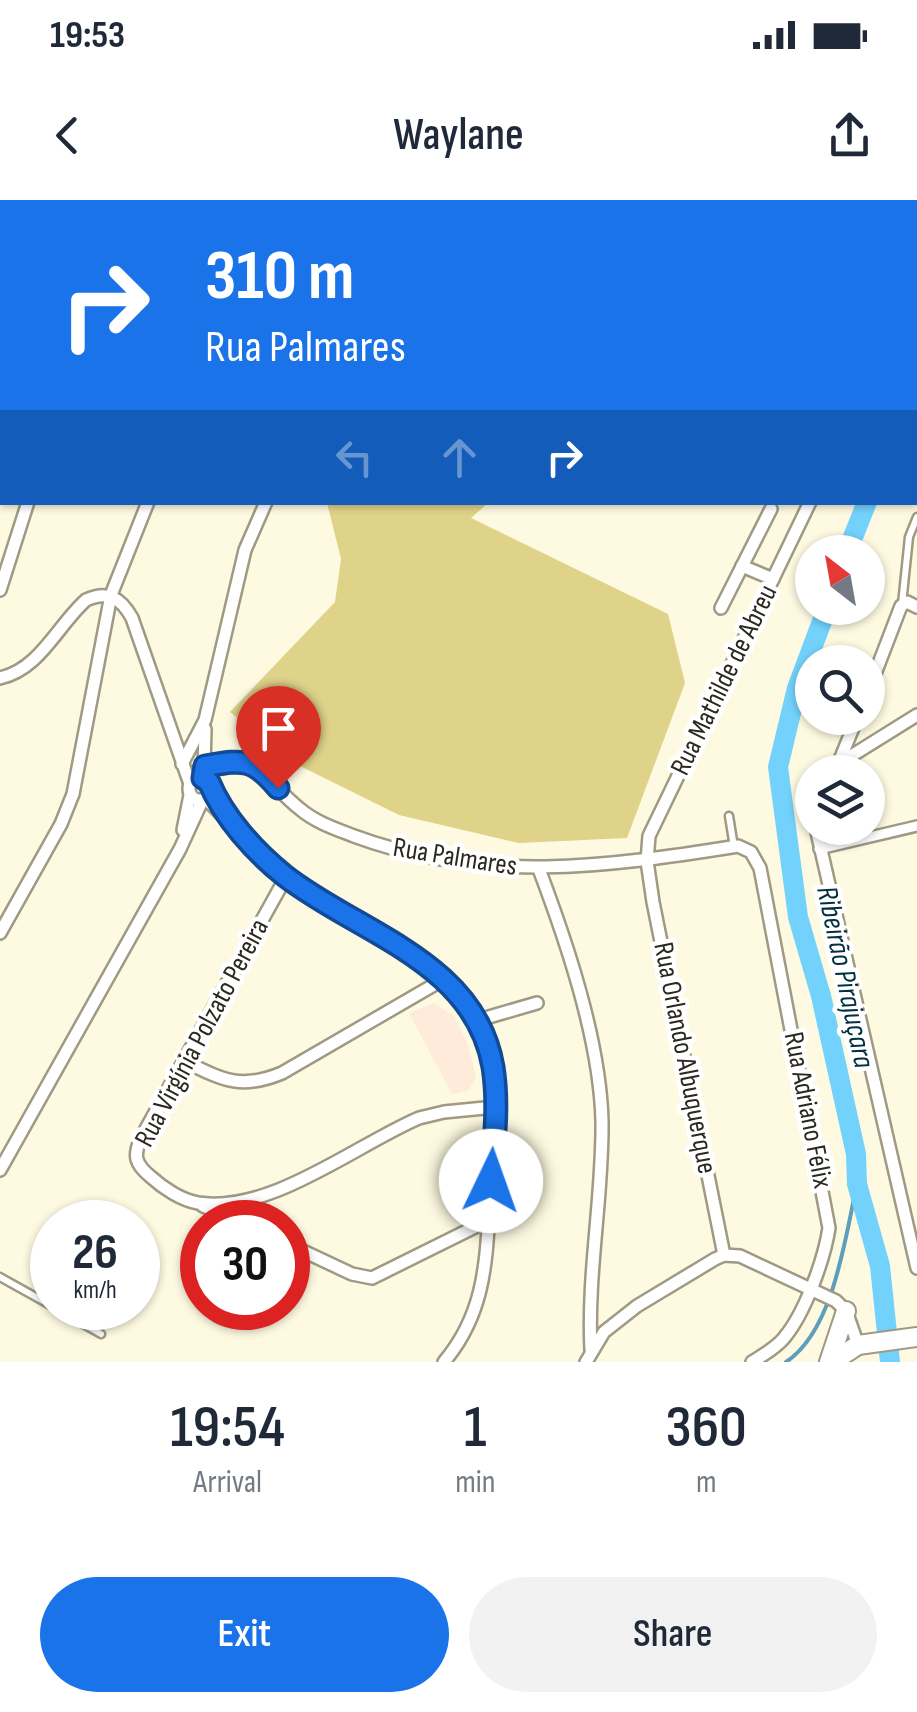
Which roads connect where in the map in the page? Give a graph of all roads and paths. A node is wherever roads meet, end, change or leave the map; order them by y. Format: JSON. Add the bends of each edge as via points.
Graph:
{"nodes":[{"id":1,"x":27,"y":505,"type":"edge"},
{"id":2,"x":147,"y":505,"type":"edge"},
{"id":3,"x":265,"y":505,"type":"edge"},
{"id":4,"x":809,"y":505,"type":"edge"},
{"id":5,"x":771,"y":509,"type":"dead end"},
{"id":6,"x":917,"y":518,"type":"edge"},
{"id":7,"x":742,"y":566,"type":"junction"},
{"id":8,"x":773,"y":579,"type":"junction"},
{"id":9,"x":0,"y":590,"type":"edge"},
{"id":10,"x":110,"y":595,"type":"junction"},
{"id":11,"x":901,"y":606,"type":"junction"},
{"id":12,"x":917,"y":607,"type":"edge"},
{"id":13,"x":721,"y":608,"type":"dead end"},
{"id":14,"x":885,"y":648,"type":"edge"},
{"id":15,"x":0,"y":678,"type":"edge"},
{"id":16,"x":917,"y":715,"type":"edge"},
{"id":17,"x":205,"y":720,"type":"junction"},
{"id":18,"x":857,"y":755,"type":"edge"},
{"id":19,"x":186,"y":759,"type":"junction"},
{"id":20,"x":201,"y":784,"type":"junction"},
{"id":21,"x":729,"y":816,"type":"dead end"},
{"id":22,"x":917,"y":826,"type":"edge"},
{"id":23,"x":819,"y":845,"type":"edge"},
{"id":24,"x":736,"y":846,"type":"junction"},
{"id":25,"x":820,"y":849,"type":"junction"},
{"id":26,"x":647,"y":861,"type":"junction"},
{"id":27,"x":539,"y":868,"type":"junction"},
{"id":28,"x":286,"y":877,"type":"junction"},
{"id":29,"x":0,"y":933,"type":"edge"},
{"id":30,"x":444,"y":979,"type":"junction"},
{"id":31,"x":537,"y":1002,"type":"dead end"},
{"id":32,"x":476,"y":1022,"type":"junction"},
{"id":33,"x":186,"y":1062,"type":"junction"},
{"id":34,"x":495,"y":1108,"type":"junction"},
{"id":35,"x":0,"y":1170,"type":"edge"},
{"id":36,"x":190,"y":1200,"type":"edge"},
{"id":37,"x":245,"y":1200,"type":"edge"},
{"id":38,"x":489,"y":1220,"type":"junction"},
{"id":39,"x":310,"y":1254,"type":"edge"},
{"id":40,"x":724,"y":1255,"type":"junction"},
{"id":41,"x":917,"y":1268,"type":"edge"},
{"id":42,"x":0,"y":1277,"type":"edge"},
{"id":43,"x":812,"y":1289,"type":"junction"},
{"id":44,"x":30,"y":1294,"type":"edge"},
{"id":45,"x":842,"y":1311,"type":"junction"},
{"id":46,"x":94,"y":1330,"type":"edge"},
{"id":47,"x":101,"y":1334,"type":"dead end"},
{"id":48,"x":910,"y":1344,"type":"edge"},
{"id":49,"x":870,"y":1347,"type":"junction"},
{"id":50,"x":589,"y":1356,"type":"edge"},
{"id":51,"x":836,"y":1358,"type":"edge"},
{"id":52,"x":444,"y":1362,"type":"edge"},
{"id":53,"x":752,"y":1362,"type":"edge"}],
"edges":[{"from":1,"to":9,"type":"street"},
{"from":2,"to":10,"type":"street"},
{"from":3,"to":17,"type":"street","via":[[245,550]]},
{"from":4,"to":8,"type":"street","name":"Rua Mathilde de Abreu"},
{"from":5,"to":7,"type":"street"},
{"from":6,"to":11,"type":"lane"},
{"from":7,"to":8,"type":"street"},
{"from":7,"to":13,"type":"street"},
{"from":8,"to":26,"type":"street","name":"Rua Mathilde de Abreu","via":[[649,836]]},
{"from":10,"to":15,"type":"street","via":[[86,600],[24,669]]},
{"from":10,"to":19,"type":"street","via":[[132,618]]},
{"from":10,"to":29,"type":"street","via":[[73,794]]},
{"from":11,"to":12,"type":"street"},
{"from":11,"to":14,"type":"street"},
{"from":16,"to":18,"type":"street"},
{"from":17,"to":19,"type":"street"},
{"from":17,"to":20,"type":"street"},
{"from":19,"to":20,"type":"street"},
{"from":20,"to":27,"type":"street","name":"Rua Palmares","via":[[237,761],[250,762],[300,810],[356,837],[494,868]]},
{"from":20,"to":28,"type":"street"},
{"from":20,"to":35,"type":"street","via":[[180,849]]},
{"from":21,"to":24,"type":"lane"},
{"from":22,"to":25,"type":"street"},
{"from":23,"to":25,"type":"street"},
{"from":24,"to":26,"type":"street","name":"Rua Palmares"},
{"from":24,"to":43,"type":"street","name":"Rua Adriano Félix","via":[[751,852],[760,868],[826,1202],[829,1228]]},
{"from":25,"to":41,"type":"street"},
{"from":26,"to":27,"type":"street","name":"Rua Palmares"},
{"from":26,"to":40,"type":"street","name":"Rua Orlando Albuquerque"},
{"from":27,"to":50,"type":"street","via":[[574,977],[601,1095]]},
{"from":28,"to":30,"type":"street"},
{"from":28,"to":33,"type":"street","name":"Rua Virgínia Polzato Pereira"},
{"from":30,"to":32,"type":"street"},
{"from":30,"to":33,"type":"street","via":[[264,1081],[226,1081]]},
{"from":31,"to":32,"type":"street"},
{"from":32,"to":34,"type":"street","via":[[492,1065]]},
{"from":33,"to":36,"type":"street","name":"Rua Virgínia Polzato Pereira","via":[[136,1159],[159,1184]]},
{"from":34,"to":37,"type":"street","via":[[419,1118]]},
{"from":34,"to":38,"type":"street"},
{"from":38,"to":39,"type":"street","via":[[372,1278]]},
{"from":38,"to":52,"type":"street","via":[[479,1303]]},
{"from":40,"to":43,"type":"street"},
{"from":40,"to":50,"type":"street","via":[[637,1306],[604,1332]]},
{"from":42,"to":44,"type":"lane"},
{"from":43,"to":45,"type":"street"},
{"from":43,"to":53,"type":"street","name":"Rua Adriano Félix","via":[[786,1336]]},
{"from":45,"to":49,"type":"street"},
{"from":45,"to":51,"type":"main road"},
{"from":46,"to":47,"type":"lane"},
{"from":48,"to":49,"type":"main road"},
{"from":49,"to":51,"type":"main road"}]}
